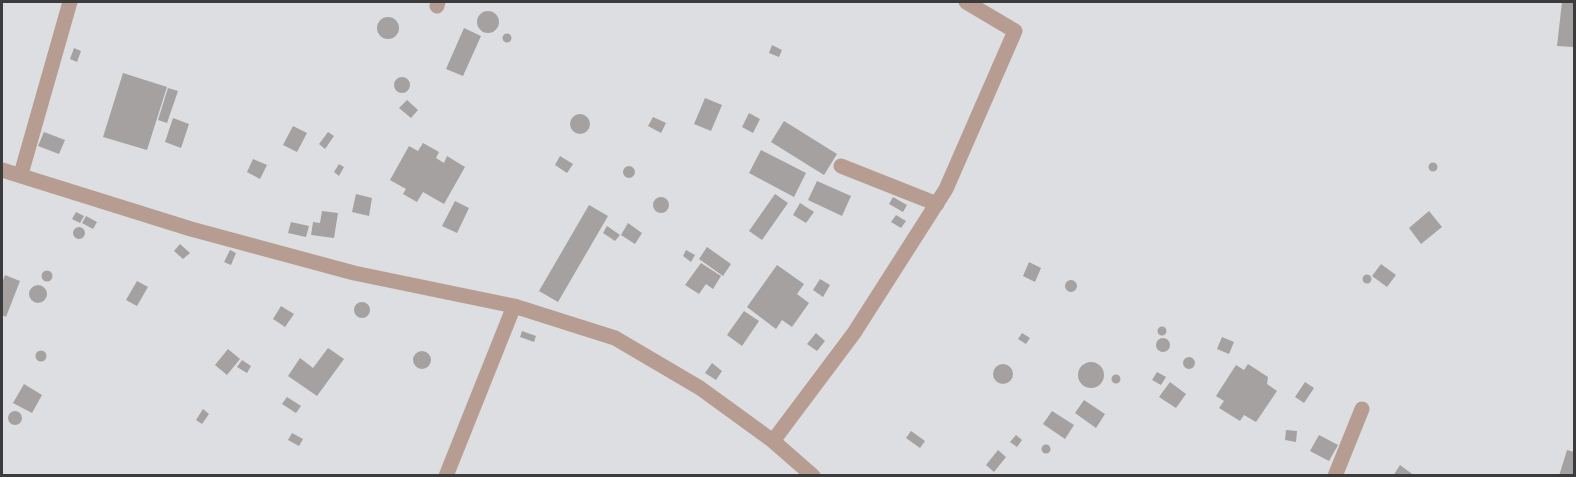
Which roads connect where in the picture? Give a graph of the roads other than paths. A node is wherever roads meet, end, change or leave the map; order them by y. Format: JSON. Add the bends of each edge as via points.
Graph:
{"nodes":[{"id":1,"x":70,"y":2,"type":"edge"},
{"id":2,"x":966,"y":2,"type":"edge"},
{"id":3,"x":841,"y":166,"type":"dead end"},
{"id":4,"x":2,"y":170,"type":"edge"},
{"id":5,"x":21,"y":174,"type":"junction"},
{"id":6,"x":937,"y":204,"type":"junction"},
{"id":7,"x":514,"y":306,"type":"junction"},
{"id":8,"x":1362,"y":409,"type":"dead end"},
{"id":9,"x":773,"y":441,"type":"junction"},
{"id":10,"x":446,"y":476,"type":"edge"},
{"id":11,"x":813,"y":476,"type":"edge"},
{"id":12,"x":1335,"y":476,"type":"edge"}],
"edges":[{"from":1,"to":5,"type":"street"},
{"from":2,"to":6,"type":"street","via":[[1015,31]]},
{"from":3,"to":6,"type":"street"},
{"from":4,"to":5,"type":"street"},
{"from":5,"to":7,"type":"street","via":[[191,229],[343,270]]},
{"from":6,"to":9,"type":"street","via":[[854,333]]},
{"from":7,"to":9,"type":"street","via":[[615,338],[700,388]]},
{"from":7,"to":10,"type":"street"},
{"from":8,"to":12,"type":"street"},
{"from":9,"to":11,"type":"street"}]}
